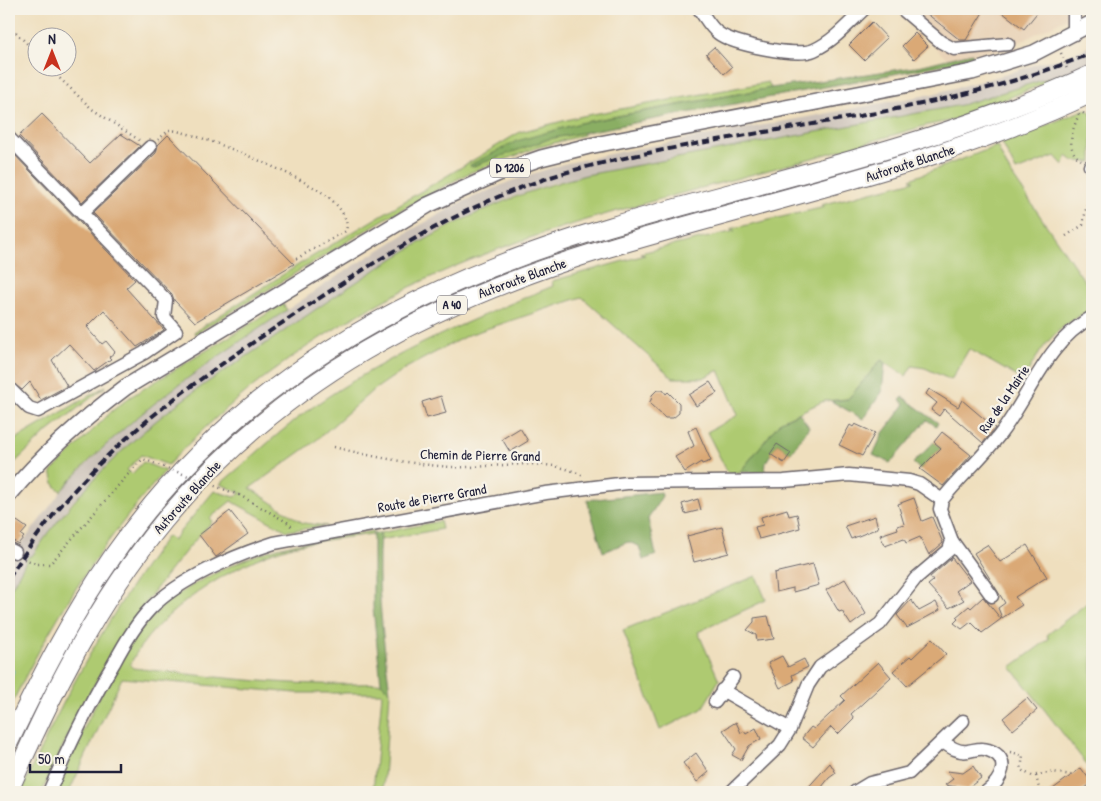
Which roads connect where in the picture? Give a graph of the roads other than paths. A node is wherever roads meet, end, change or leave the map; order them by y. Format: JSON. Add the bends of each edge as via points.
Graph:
{"nodes":[{"id":1,"x":699,"y":9,"type":"edge"},
{"id":2,"x":864,"y":9,"type":"edge"},
{"id":3,"x":902,"y":9,"type":"edge"},
{"id":4,"x":1074,"y":9,"type":"edge"},
{"id":5,"x":1092,"y":23,"type":"edge"},
{"id":6,"x":1074,"y":34,"type":"junction"},
{"id":7,"x":1008,"y":44,"type":"dead end"},
{"id":8,"x":1092,"y":74,"type":"edge"},
{"id":9,"x":1092,"y":93,"type":"edge"},
{"id":10,"x":9,"y":138,"type":"edge"},
{"id":11,"x":150,"y":147,"type":"road end"},
{"id":12,"x":82,"y":213,"type":"junction"},
{"id":13,"x":1092,"y":317,"type":"edge"},
{"id":14,"x":9,"y":388,"type":"edge"},
{"id":15,"x":9,"y":495,"type":"edge"},
{"id":16,"x":942,"y":500,"type":"junction"},
{"id":17,"x":951,"y":544,"type":"junction"},
{"id":18,"x":992,"y":596,"type":"dead end"},
{"id":19,"x":733,"y":678,"type":"dead end"},
{"id":20,"x":722,"y":690,"type":"junction"},
{"id":21,"x":715,"y":702,"type":"dead end"},
{"id":22,"x":963,"y":721,"type":"dead end"},
{"id":23,"x":790,"y":729,"type":"junction"},
{"id":24,"x":9,"y":742,"type":"edge"},
{"id":25,"x":943,"y":742,"type":"junction"},
{"id":26,"x":9,"y":790,"type":"edge"},
{"id":27,"x":49,"y":792,"type":"edge"},
{"id":28,"x":731,"y":792,"type":"edge"},
{"id":29,"x":854,"y":792,"type":"edge"},
{"id":30,"x":986,"y":792,"type":"edge"}],
"edges":[{"from":1,"to":2,"type":"street","via":[[722,36],[799,54],[827,43]]},
{"from":3,"to":7,"type":"street","via":[[954,49]]},
{"from":4,"to":6,"type":"street"},
{"from":5,"to":6,"type":"main road","number":"D 1206"},
{"from":6,"to":15,"type":"main road","number":"D 1206","via":[[1011,62],[933,81],[572,150],[473,183],[409,216],[126,387],[56,445]]},
{"from":8,"to":24,"type":"highway","name":"Autoroute Blanche","number":"A 40","via":[[950,131],[528,253],[415,300],[344,339],[261,398],[201,451],[166,488],[95,581],[46,667]]},
{"from":9,"to":26,"type":"highway","name":"Autoroute Blanche","number":"A 40","via":[[1003,131],[882,173],[619,245],[536,272],[425,317],[348,359],[255,428],[164,520],[119,581],[81,644]]},
{"from":10,"to":12,"type":"street"},
{"from":11,"to":12,"type":"street"},
{"from":12,"to":14,"type":"street","via":[[166,300],[164,317],[176,331],[144,353],[38,411],[29,408]]},
{"from":13,"to":16,"type":"street","name":"Rue de la Mairie","via":[[1072,330],[1054,348],[1008,424]]},
{"from":16,"to":17,"type":"street","via":[[940,509]]},
{"from":16,"to":27,"type":"street","name":"Route de Pierre Grand","via":[[909,481],[849,475],[784,481],[627,483],[593,486],[274,543],[188,582],[151,608],[104,680],[69,745]]},
{"from":17,"to":18,"type":"street"},
{"from":17,"to":23,"type":"street","via":[[916,578],[880,624],[820,666],[808,685]]},
{"from":19,"to":20,"type":"street"},
{"from":20,"to":21,"type":"street"},
{"from":20,"to":23,"type":"street"},
{"from":22,"to":25,"type":"street"},
{"from":23,"to":28,"type":"street","via":[[775,752]]},
{"from":25,"to":29,"type":"street","via":[[910,773],[865,785]]},
{"from":25,"to":30,"type":"street","via":[[964,751],[988,750],[998,757],[1002,764],[1000,778]]}]}
